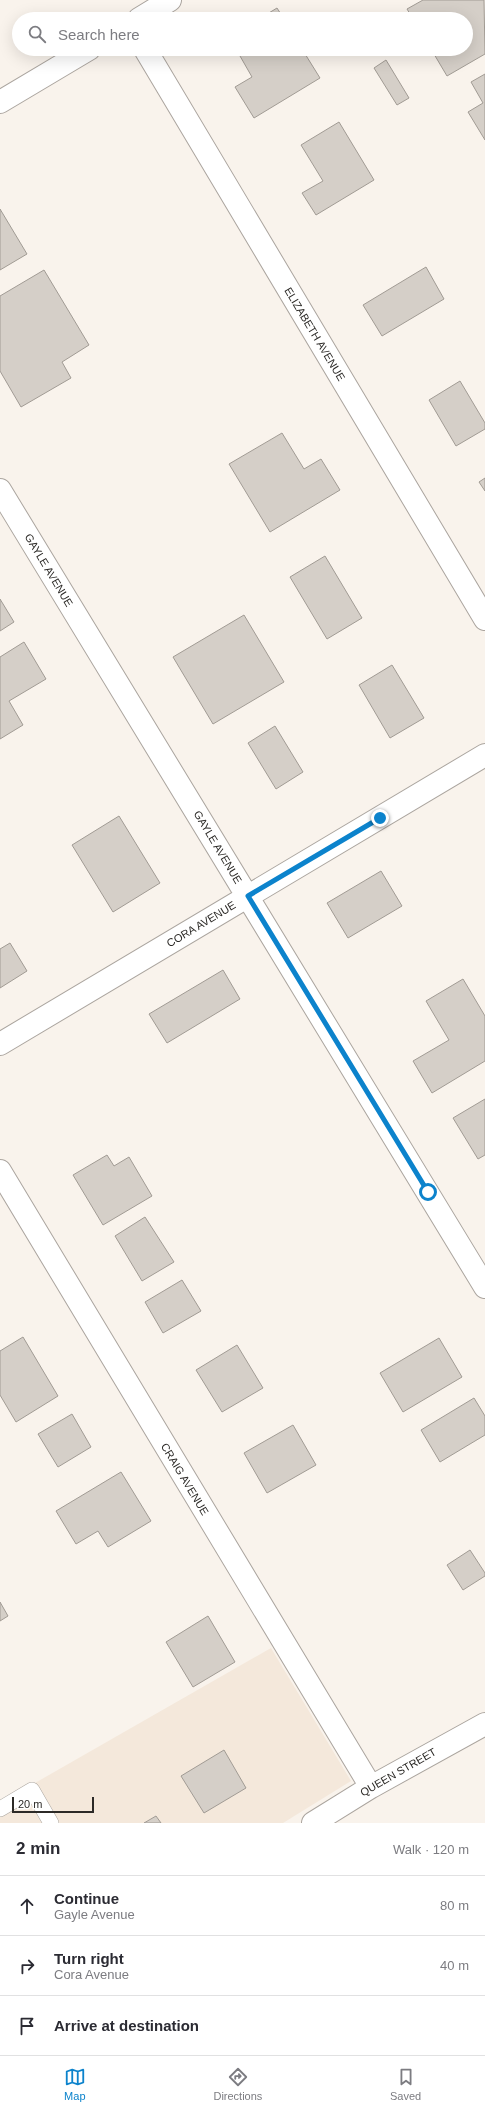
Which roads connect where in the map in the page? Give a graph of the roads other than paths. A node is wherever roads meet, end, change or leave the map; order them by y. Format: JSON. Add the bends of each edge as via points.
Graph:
{"nodes":[{"id":1,"x":170,"y":0,"type":"edge"},
{"id":2,"x":150,"y":12,"type":"edge"},
{"id":3,"x":77,"y":56,"type":"edge"},
{"id":4,"x":149,"y":56,"type":"edge"},
{"id":5,"x":0,"y":102,"type":"edge"},
{"id":6,"x":0,"y":490,"type":"edge"},
{"id":7,"x":485,"y":619,"type":"edge"},
{"id":8,"x":485,"y":755,"type":"edge"},
{"id":9,"x":248,"y":896,"type":"junction"},
{"id":10,"x":0,"y":1044,"type":"edge"},
{"id":11,"x":0,"y":1171,"type":"edge"},
{"id":12,"x":485,"y":1287,"type":"edge"},
{"id":13,"x":485,"y":1724,"type":"edge"},
{"id":14,"x":371,"y":1787,"type":"junction"},
{"id":15,"x":0,"y":1809,"type":"edge"},
{"id":16,"x":51,"y":1823,"type":"edge"},
{"id":17,"x":313,"y":1823,"type":"edge"}],
"edges":[{"from":1,"to":2,"type":"street"},
{"from":3,"to":5,"type":"street"},
{"from":4,"to":7,"type":"street","name":"ELIZABETH AVENUE"},
{"from":6,"to":9,"type":"street","name":"GAYLE AVENUE"},
{"from":8,"to":9,"type":"street","name":"CORA AVENUE"},
{"from":9,"to":10,"type":"street","name":"CORA AVENUE"},
{"from":9,"to":12,"type":"street","name":"GAYLE AVENUE"},
{"from":11,"to":14,"type":"street","name":"CRAIG AVENUE"},
{"from":13,"to":14,"type":"street","name":"QUEEN STREET"},
{"from":14,"to":17,"type":"street","name":"QUEEN STREET"},
{"from":15,"to":16,"type":"lane","via":[[32,1790]]}]}
